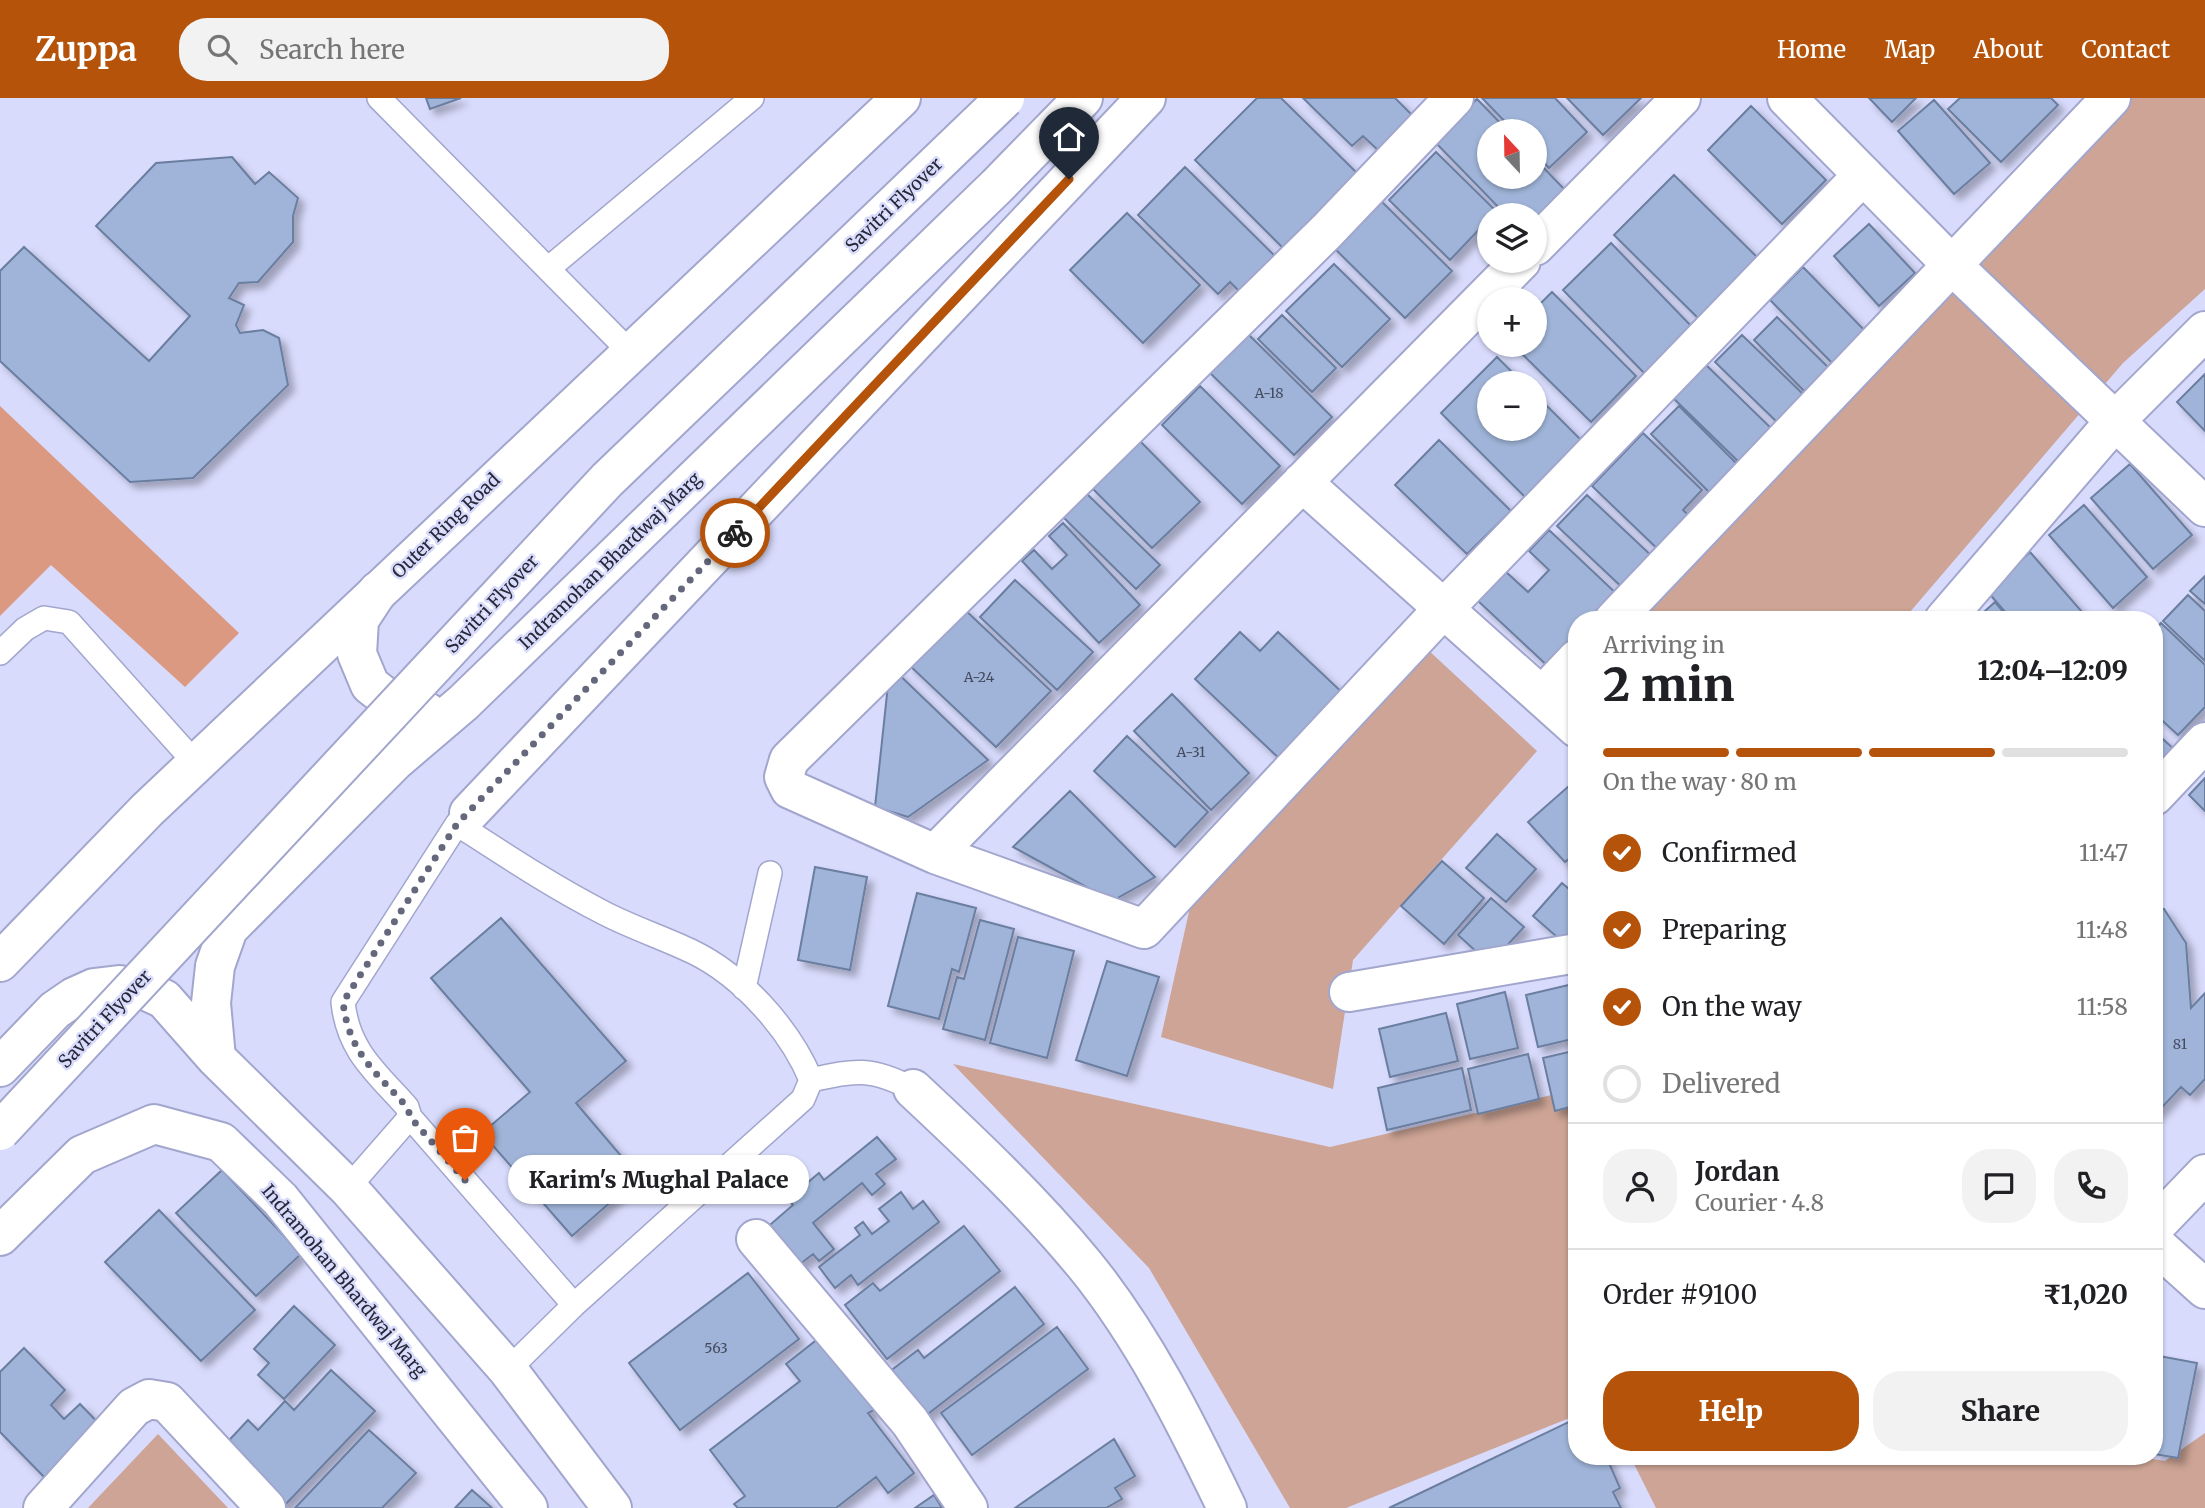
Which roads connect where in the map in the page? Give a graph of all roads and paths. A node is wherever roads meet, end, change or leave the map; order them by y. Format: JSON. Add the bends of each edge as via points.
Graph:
{"nodes":[{"id":1,"x":379,"y":98,"type":"edge"},
{"id":2,"x":752,"y":98,"type":"edge"},
{"id":3,"x":901,"y":98,"type":"edge"},
{"id":4,"x":1005,"y":98,"type":"edge"},
{"id":5,"x":1083,"y":98,"type":"edge"},
{"id":6,"x":1146,"y":98,"type":"edge"},
{"id":7,"x":1454,"y":98,"type":"edge"},
{"id":8,"x":1681,"y":98,"type":"edge"},
{"id":9,"x":1787,"y":98,"type":"edge"},
{"id":10,"x":2111,"y":98,"type":"edge"},
{"id":11,"x":1863,"y":175,"type":"junction"},
{"id":12,"x":1547,"y":234,"type":"edge"},
{"id":13,"x":1952,"y":265,"type":"junction"},
{"id":14,"x":550,"y":268,"type":"junction"},
{"id":15,"x":1509,"y":273,"type":"edge"},
{"id":16,"x":2205,"y":331,"type":"edge"},
{"id":17,"x":630,"y":352,"type":"junction"},
{"id":18,"x":2115,"y":421,"type":"junction"},
{"id":19,"x":1302,"y":482,"type":"junction"},
{"id":20,"x":2205,"y":507,"type":"edge"},
{"id":21,"x":377,"y":591,"type":"junction"},
{"id":22,"x":1444,"y":609,"type":"junction"},
{"id":23,"x":1623,"y":611,"type":"edge"},
{"id":24,"x":1952,"y":611,"type":"edge"},
{"id":25,"x":0,"y":653,"type":"edge"},
{"id":26,"x":1568,"y":669,"type":"edge"},
{"id":27,"x":1542,"y":696,"type":"junction"},
{"id":28,"x":463,"y":703,"type":"junction"},
{"id":29,"x":1568,"y":720,"type":"edge"},
{"id":30,"x":2205,"y":742,"type":"edge"},
{"id":31,"x":197,"y":765,"type":"junction"},
{"id":32,"x":2163,"y":786,"type":"edge"},
{"id":33,"x":463,"y":818,"type":"junction"},
{"id":34,"x":935,"y":853,"type":"junction"},
{"id":35,"x":770,"y":873,"type":"dead end"},
{"id":36,"x":1568,"y":955,"type":"edge"},
{"id":37,"x":0,"y":962,"type":"edge"},
{"id":38,"x":744,"y":988,"type":"junction"},
{"id":39,"x":1349,"y":992,"type":"dead end"},
{"id":40,"x":216,"y":1058,"type":"junction"},
{"id":41,"x":0,"y":1067,"type":"edge"},
{"id":42,"x":811,"y":1080,"type":"junction"},
{"id":43,"x":912,"y":1089,"type":"joint"},
{"id":44,"x":411,"y":1118,"type":"junction"},
{"id":45,"x":0,"y":1131,"type":"edge"},
{"id":46,"x":2205,"y":1174,"type":"edge"},
{"id":47,"x":348,"y":1188,"type":"junction"},
{"id":48,"x":2163,"y":1218,"type":"edge"},
{"id":49,"x":0,"y":1236,"type":"edge"},
{"id":50,"x":756,"y":1239,"type":"dead end"},
{"id":51,"x":2163,"y":1251,"type":"edge"},
{"id":52,"x":2205,"y":1289,"type":"edge"},
{"id":53,"x":574,"y":1305,"type":"junction"},
{"id":54,"x":508,"y":1370,"type":"junction"},
{"id":55,"x":43,"y":1508,"type":"edge"},
{"id":56,"x":266,"y":1508,"type":"edge"},
{"id":57,"x":528,"y":1508,"type":"edge"},
{"id":58,"x":612,"y":1508,"type":"edge"},
{"id":59,"x":968,"y":1508,"type":"edge"},
{"id":60,"x":1227,"y":1508,"type":"edge"}],
"edges":[{"from":1,"to":14,"type":"lane"},
{"from":2,"to":14,"type":"lane"},
{"from":3,"to":17,"type":"street","name":"Outer Ring Road"},
{"from":4,"to":45,"type":"street","name":"Savitri Flyover","bridge":true,"via":[[607,480]]},
{"from":5,"to":28,"type":"street","name":"Indramohan Bhardwaj Marg"},
{"from":6,"to":33,"type":"street"},
{"from":7,"to":34,"type":"street","via":[[1327,231],[789,761],[784,777],[790,789]]},
{"from":8,"to":12,"type":"street"},
{"from":9,"to":11,"type":"street"},
{"from":10,"to":13,"type":"street"},
{"from":11,"to":13,"type":"street"},
{"from":11,"to":22,"type":"street"},
{"from":13,"to":18,"type":"street"},
{"from":13,"to":23,"type":"street"},
{"from":14,"to":17,"type":"lane"},
{"from":15,"to":19,"type":"street"},
{"from":16,"to":18,"type":"street"},
{"from":17,"to":21,"type":"street","name":"Outer Ring Road"},
{"from":18,"to":20,"type":"street"},
{"from":18,"to":24,"type":"street"},
{"from":19,"to":22,"type":"street"},
{"from":19,"to":34,"type":"street"},
{"from":21,"to":28,"type":"street","via":[[359,620],[357,653],[370,685],[397,706],[430,713]]},
{"from":21,"to":31,"type":"street","name":"Outer Ring Road"},
{"from":22,"to":27,"type":"street"},
{"from":22,"to":34,"type":"street","via":[[1144,929]]},
{"from":25,"to":31,"type":"lane","via":[[44,618],[69,622]]},
{"from":26,"to":27,"type":"street"},
{"from":27,"to":29,"type":"street"},
{"from":28,"to":40,"type":"street","name":"Indramohan Bhardwaj Marg","via":[[395,761],[228,929],[215,966],[211,1003]]},
{"from":30,"to":32,"type":"street"},
{"from":31,"to":37,"type":"street","name":"Outer Ring Road","via":[[147,810]]},
{"from":33,"to":38,"type":"lane","via":[[529,870],[605,914],[695,953]]},
{"from":33,"to":44,"type":"lane","via":[[343,1002],[356,1051],[407,1107]]},
{"from":35,"to":38,"type":"lane"},
{"from":36,"to":39,"type":"street"},
{"from":38,"to":42,"type":"lane","via":[[802,1059]]},
{"from":40,"to":41,"type":"street","via":[[164,999],[119,985],[94,988],[55,1010]]},
{"from":40,"to":47,"type":"street"},
{"from":42,"to":43,"type":"lane","via":[[849,1072],[884,1074]]},
{"from":42,"to":53,"type":"lane","via":[[803,1098]]},
{"from":43,"to":60,"type":"street","via":[[1002,1171],[1085,1266],[1144,1352]]},
{"from":44,"to":47,"type":"lane"},
{"from":44,"to":53,"type":"lane"},
{"from":46,"to":48,"type":"street"},
{"from":47,"to":54,"type":"street"},
{"from":49,"to":57,"type":"street","name":"Indramohan Bhardwaj Marg","via":[[82,1155],[154,1124],[221,1142],[280,1199]]},
{"from":50,"to":59,"type":"street","via":[[909,1422]]},
{"from":51,"to":52,"type":"street"},
{"from":53,"to":54,"type":"lane"},
{"from":54,"to":58,"type":"street"},
{"from":55,"to":56,"type":"street","via":[[134,1407],[149,1399],[167,1402]]}]}
